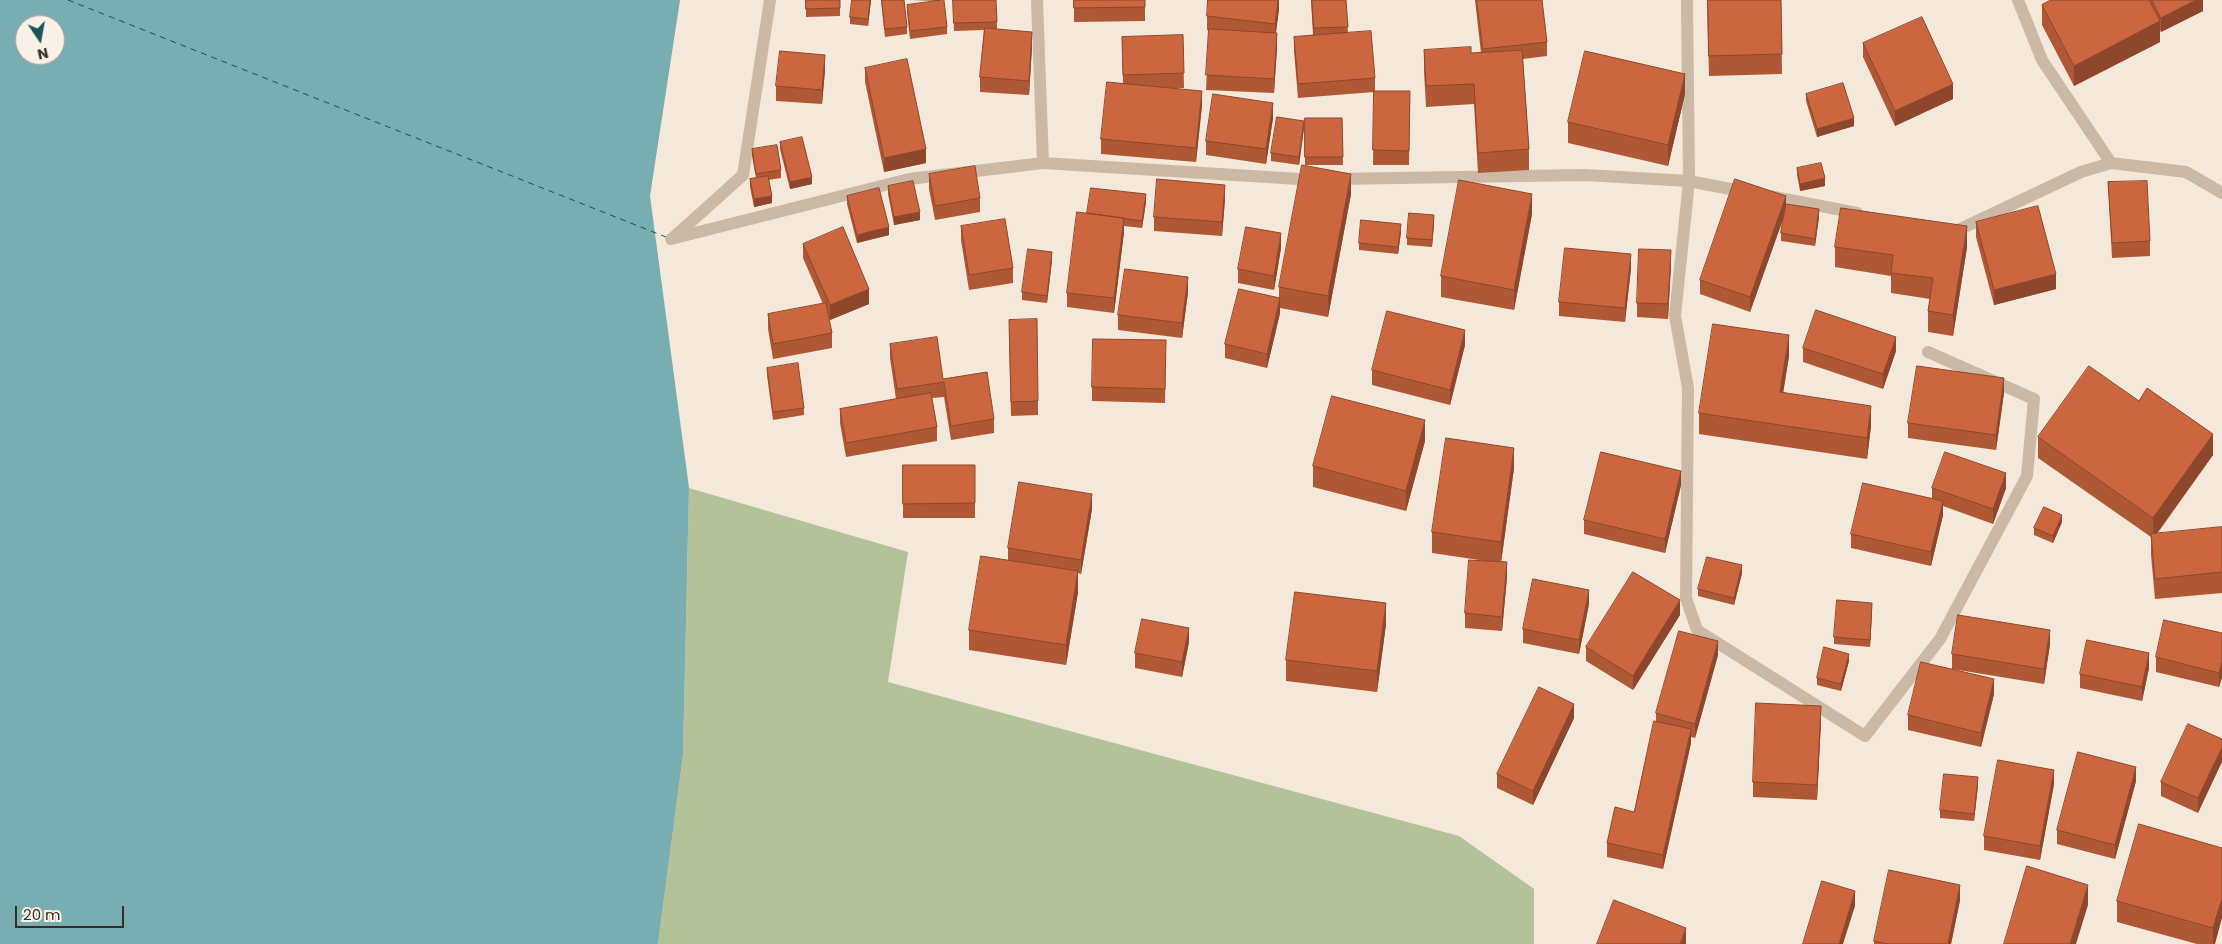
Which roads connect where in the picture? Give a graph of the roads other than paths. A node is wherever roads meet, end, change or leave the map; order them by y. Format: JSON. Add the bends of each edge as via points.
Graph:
{"nodes":[{"id":1,"x":770,"y":0,"type":"edge"},
{"id":2,"x":1037,"y":0,"type":"edge"},
{"id":3,"x":1687,"y":0,"type":"edge"},
{"id":4,"x":2018,"y":0,"type":"edge"},
{"id":5,"x":1043,"y":163,"type":"junction"},
{"id":6,"x":2110,"y":163,"type":"junction"},
{"id":7,"x":1689,"y":181,"type":"junction"},
{"id":8,"x":2222,"y":192,"type":"edge"},
{"id":9,"x":1869,"y":215,"type":"edge"},
{"id":10,"x":1936,"y":228,"type":"edge"},
{"id":11,"x":1928,"y":352,"type":"dead end"}],
"edges":[{"from":1,"to":5,"type":"street","via":[[743,175],[672,239],[909,179]]},
{"from":2,"to":5,"type":"street"},
{"from":3,"to":7,"type":"street"},
{"from":4,"to":6,"type":"street","via":[[2042,60]]},
{"from":5,"to":7,"type":"street","via":[[1318,180],[1585,175]]},
{"from":6,"to":8,"type":"street","via":[[2186,172]]},
{"from":6,"to":10,"type":"street","via":[[2081,172],[1956,231]]},
{"from":7,"to":9,"type":"street"},
{"from":7,"to":11,"type":"street","via":[[1675,316],[1688,388],[1686,598],[1697,630],[1865,736],[1940,639],[2027,476],[2034,399]]}]}
